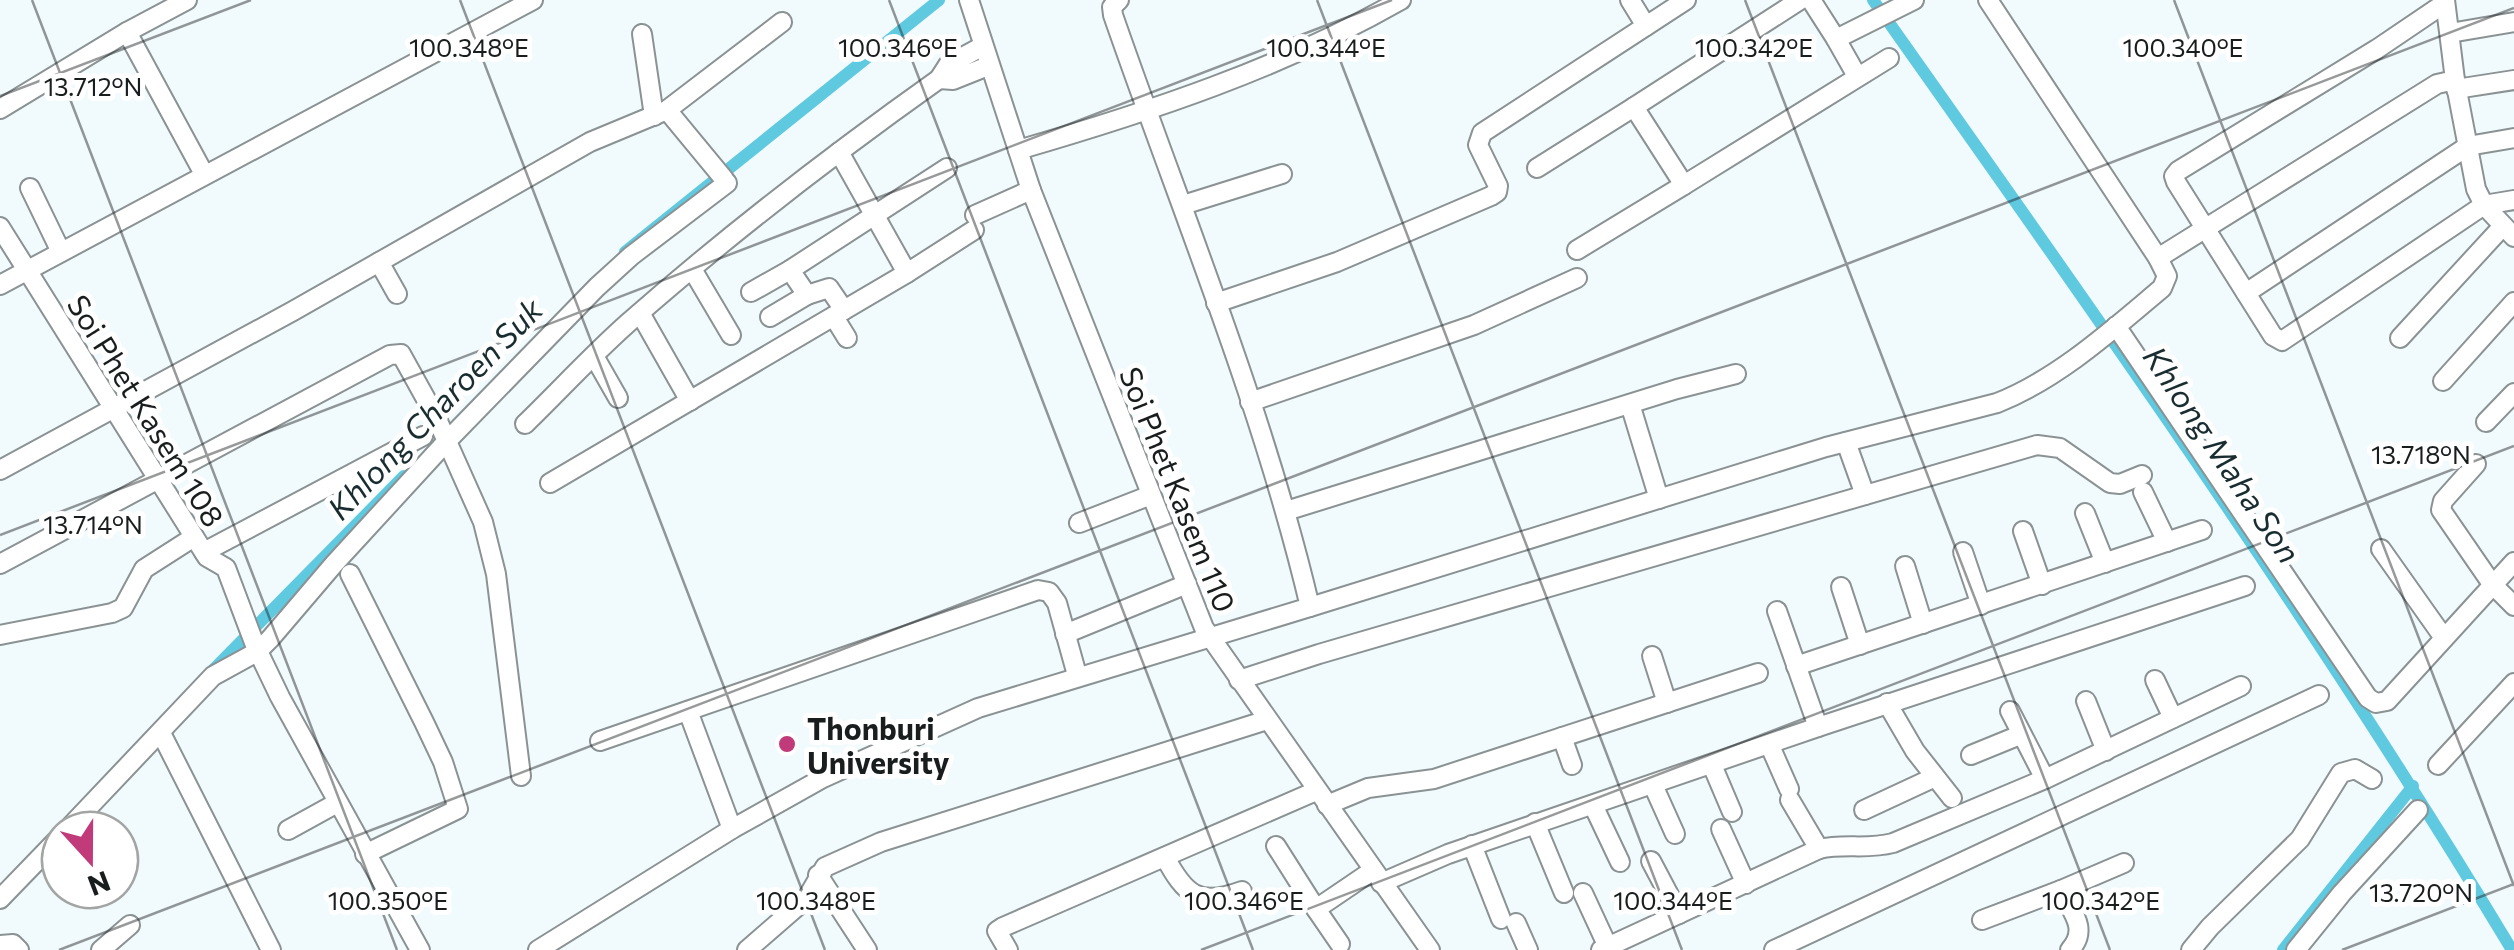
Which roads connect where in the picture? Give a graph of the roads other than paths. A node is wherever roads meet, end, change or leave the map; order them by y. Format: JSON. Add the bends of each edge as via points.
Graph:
{"nodes":[{"id":1,"x":187,"y":0,"type":"edge"},
{"id":2,"x":533,"y":0,"type":"edge"},
{"id":3,"x":969,"y":0,"type":"edge"},
{"id":4,"x":1119,"y":0,"type":"edge"},
{"id":5,"x":1401,"y":0,"type":"edge"},
{"id":6,"x":1630,"y":0,"type":"edge"},
{"id":7,"x":1686,"y":0,"type":"edge"},
{"id":8,"x":1800,"y":0,"type":"edge"},
{"id":9,"x":1812,"y":0,"type":"edge"},
{"id":10,"x":1992,"y":1,"type":"edge"},
{"id":11,"x":2445,"y":2,"type":"edge"},
{"id":12,"x":1906,"y":4,"type":"edge"},
{"id":13,"x":1378,"y":6,"type":"edge"},
{"id":14,"x":782,"y":22,"type":"dead end"},
{"id":15,"x":2514,"y":22,"type":"edge"},
{"id":16,"x":1646,"y":26,"type":"junction"},
{"id":17,"x":127,"y":32,"type":"junction"},
{"id":18,"x":2450,"y":32,"type":"junction"},
{"id":19,"x":642,"y":34,"type":"dead end"},
{"id":20,"x":1836,"y":39,"type":"junction"},
{"id":21,"x":983,"y":46,"type":"junction"},
{"id":22,"x":1888,"y":58,"type":"dead end"},
{"id":23,"x":988,"y":66,"type":"junction"},
{"id":24,"x":1857,"y":76,"type":"junction"},
{"id":25,"x":940,"y":79,"type":"junction"},
{"id":26,"x":2514,"y":80,"type":"edge"},
{"id":27,"x":2453,"y":84,"type":"junction"},
{"id":28,"x":0,"y":108,"type":"edge"},
{"id":29,"x":1146,"y":108,"type":"junction"},
{"id":30,"x":1634,"y":108,"type":"junction"},
{"id":31,"x":660,"y":113,"type":"junction"},
{"id":32,"x":2514,"y":138,"type":"edge"},
{"id":33,"x":2468,"y":146,"type":"junction"},
{"id":34,"x":1018,"y":150,"type":"junction"},
{"id":35,"x":840,"y":152,"type":"junction"},
{"id":36,"x":946,"y":168,"type":"dead end"},
{"id":37,"x":1537,"y":168,"type":"dead end"},
{"id":38,"x":204,"y":174,"type":"junction"},
{"id":39,"x":1282,"y":174,"type":"dead end"},
{"id":40,"x":1684,"y":185,"type":"junction"},
{"id":41,"x":30,"y":188,"type":"dead end"},
{"id":42,"x":1031,"y":190,"type":"junction"},
{"id":43,"x":2514,"y":200,"type":"edge"},
{"id":44,"x":1182,"y":205,"type":"junction"},
{"id":45,"x":2484,"y":205,"type":"junction"},
{"id":46,"x":876,"y":215,"type":"junction"},
{"id":47,"x":0,"y":227,"type":"edge"},
{"id":48,"x":2508,"y":232,"type":"edge"},
{"id":49,"x":2208,"y":233,"type":"junction"},
{"id":50,"x":1577,"y":250,"type":"dead end"},
{"id":51,"x":61,"y":252,"type":"junction"},
{"id":52,"x":379,"y":262,"type":"junction"},
{"id":53,"x":2161,"y":263,"type":"junction"},
{"id":54,"x":692,"y":269,"type":"junction"},
{"id":55,"x":790,"y":270,"type":"junction"},
{"id":56,"x":28,"y":271,"type":"junction"},
{"id":57,"x":907,"y":274,"type":"junction"},
{"id":58,"x":1577,"y":278,"type":"dead end"},
{"id":59,"x":0,"y":285,"type":"edge"},
{"id":60,"x":751,"y":292,"type":"dead end"},
{"id":61,"x":2246,"y":293,"type":"junction"},
{"id":62,"x":397,"y":294,"type":"dead end"},
{"id":63,"x":807,"y":295,"type":"junction"},
{"id":64,"x":2514,"y":302,"type":"edge"},
{"id":65,"x":1216,"y":303,"type":"junction"},
{"id":66,"x":640,"y":312,"type":"junction"},
{"id":67,"x":839,"y":314,"type":"junction"},
{"id":68,"x":770,"y":317,"type":"dead end"},
{"id":69,"x":2112,"y":329,"type":"junction"},
{"id":70,"x":731,"y":335,"type":"dead end"},
{"id":71,"x":846,"y":338,"type":"dead end"},
{"id":72,"x":2400,"y":338,"type":"dead end"},
{"id":73,"x":594,"y":356,"type":"junction"},
{"id":74,"x":1736,"y":374,"type":"dead end"},
{"id":75,"x":2443,"y":381,"type":"dead end"},
{"id":76,"x":2514,"y":392,"type":"edge"},
{"id":77,"x":618,"y":398,"type":"dead end"},
{"id":78,"x":690,"y":401,"type":"junction"},
{"id":79,"x":1250,"y":402,"type":"junction"},
{"id":80,"x":1630,"y":404,"type":"junction"},
{"id":81,"x":114,"y":409,"type":"junction"},
{"id":82,"x":2486,"y":422,"type":"dead end"},
{"id":83,"x":525,"y":424,"type":"dead end"},
{"id":84,"x":423,"y":436,"type":"dead end"},
{"id":85,"x":446,"y":439,"type":"junction"},
{"id":86,"x":1846,"y":442,"type":"junction"},
{"id":87,"x":2476,"y":464,"type":"dead end"},
{"id":88,"x":0,"y":470,"type":"edge"},
{"id":89,"x":158,"y":480,"type":"junction"},
{"id":90,"x":550,"y":484,"type":"dead end"},
{"id":91,"x":1151,"y":495,"type":"junction"},
{"id":92,"x":1865,"y":495,"type":"junction"},
{"id":93,"x":1660,"y":499,"type":"junction"},
{"id":94,"x":1286,"y":511,"type":"junction"},
{"id":95,"x":2085,"y":513,"type":"dead end"},
{"id":96,"x":1079,"y":524,"type":"dead end"},
{"id":97,"x":2202,"y":530,"type":"dead end"},
{"id":98,"x":2023,"y":531,"type":"dead end"},
{"id":99,"x":2167,"y":542,"type":"junction"},
{"id":100,"x":199,"y":545,"type":"junction"},
{"id":101,"x":2381,"y":549,"type":"dead end"},
{"id":102,"x":1963,"y":552,"type":"dead end"},
{"id":103,"x":2514,"y":562,"type":"edge"},
{"id":104,"x":2106,"y":563,"type":"junction"},
{"id":105,"x":0,"y":564,"type":"edge"},
{"id":106,"x":1905,"y":566,"type":"dead end"},
{"id":107,"x":350,"y":574,"type":"dead end"},
{"id":108,"x":1186,"y":584,"type":"junction"},
{"id":109,"x":2492,"y":584,"type":"junction"},
{"id":110,"x":2042,"y":585,"type":"junction"},
{"id":111,"x":2244,"y":586,"type":"dead end"},
{"id":112,"x":1841,"y":587,"type":"dead end"},
{"id":113,"x":1981,"y":605,"type":"junction"},
{"id":114,"x":2514,"y":606,"type":"edge"},
{"id":115,"x":1310,"y":607,"type":"junction"},
{"id":116,"x":1777,"y":611,"type":"dead end"},
{"id":117,"x":1923,"y":624,"type":"junction"},
{"id":118,"x":1066,"y":634,"type":"junction"},
{"id":119,"x":0,"y":636,"type":"edge"},
{"id":120,"x":1209,"y":637,"type":"junction"},
{"id":121,"x":2444,"y":638,"type":"junction"},
{"id":122,"x":1860,"y":645,"type":"junction"},
{"id":123,"x":256,"y":648,"type":"junction"},
{"id":124,"x":1652,"y":656,"type":"dead end"},
{"id":125,"x":1796,"y":666,"type":"junction"},
{"id":126,"x":1758,"y":673,"type":"dead end"},
{"id":127,"x":1077,"y":676,"type":"junction"},
{"id":128,"x":1239,"y":680,"type":"junction"},
{"id":129,"x":2155,"y":680,"type":"dead end"},
{"id":130,"x":2514,"y":683,"type":"edge"},
{"id":131,"x":2241,"y":686,"type":"dead end"},
{"id":132,"x":2319,"y":695,"type":"dead end"},
{"id":133,"x":2086,"y":701,"type":"dead end"},
{"id":134,"x":1667,"y":703,"type":"junction"},
{"id":135,"x":1888,"y":704,"type":"junction"},
{"id":136,"x":688,"y":711,"type":"junction"},
{"id":137,"x":2010,"y":711,"type":"dead end"},
{"id":138,"x":2174,"y":718,"type":"junction"},
{"id":139,"x":1267,"y":720,"type":"junction"},
{"id":140,"x":1818,"y":727,"type":"junction"},
{"id":141,"x":161,"y":734,"type":"junction"},
{"id":142,"x":2020,"y":735,"type":"junction"},
{"id":143,"x":1562,"y":737,"type":"junction"},
{"id":144,"x":600,"y":741,"type":"dead end"},
{"id":145,"x":1770,"y":746,"type":"junction"},
{"id":146,"x":2106,"y":751,"type":"junction"},
{"id":147,"x":1971,"y":755,"type":"dead end"},
{"id":148,"x":1572,"y":765,"type":"dead end"},
{"id":149,"x":1712,"y":765,"type":"junction"},
{"id":150,"x":2438,"y":766,"type":"dead end"},
{"id":151,"x":521,"y":776,"type":"dead end"},
{"id":152,"x":1936,"y":777,"type":"junction"},
{"id":153,"x":2045,"y":780,"type":"junction"},
{"id":154,"x":2372,"y":780,"type":"dead end"},
{"id":155,"x":1652,"y":785,"type":"junction"},
{"id":156,"x":1322,"y":798,"type":"junction"},
{"id":157,"x":1952,"y":798,"type":"dead end"},
{"id":158,"x":337,"y":803,"type":"junction"},
{"id":159,"x":1593,"y":804,"type":"junction"},
{"id":160,"x":87,"y":810,"type":"edge"},
{"id":161,"x":1864,"y":810,"type":"dead end"},
{"id":162,"x":2418,"y":810,"type":"dead end"},
{"id":163,"x":1732,"y":812,"type":"dead end"},
{"id":164,"x":1535,"y":824,"type":"junction"},
{"id":165,"x":732,"y":828,"type":"junction"},
{"id":166,"x":1721,"y":829,"type":"dead end"},
{"id":167,"x":288,"y":830,"type":"dead end"},
{"id":168,"x":1676,"y":834,"type":"dead end"},
{"id":169,"x":1276,"y":846,"type":"dead end"},
{"id":170,"x":1472,"y":846,"type":"junction"},
{"id":171,"x":1819,"y":848,"type":"junction"},
{"id":172,"x":365,"y":854,"type":"junction"},
{"id":173,"x":40,"y":857,"type":"edge"},
{"id":174,"x":1166,"y":857,"type":"junction"},
{"id":175,"x":1651,"y":861,"type":"dead end"},
{"id":176,"x":1620,"y":862,"type":"dead end"},
{"id":177,"x":2124,"y":863,"type":"dead end"},
{"id":178,"x":818,"y":875,"type":"junction"},
{"id":179,"x":1377,"y":877,"type":"junction"},
{"id":180,"x":1746,"y":884,"type":"junction"},
{"id":181,"x":2061,"y":890,"type":"junction"},
{"id":182,"x":1242,"y":891,"type":"dead end"},
{"id":183,"x":0,"y":898,"type":"edge"},
{"id":184,"x":1316,"y":909,"type":"junction"},
{"id":185,"x":1679,"y":914,"type":"junction"},
{"id":186,"x":1982,"y":920,"type":"dead end"},
{"id":187,"x":130,"y":924,"type":"dead end"},
{"id":188,"x":1340,"y":944,"type":"dead end"},
{"id":189,"x":0,"y":945,"type":"edge"},
{"id":190,"x":1605,"y":948,"type":"edge"},
{"id":191,"x":19,"y":950,"type":"edge"},
{"id":192,"x":101,"y":950,"type":"edge"},
{"id":193,"x":270,"y":950,"type":"edge"},
{"id":194,"x":420,"y":950,"type":"edge"},
{"id":195,"x":538,"y":950,"type":"edge"},
{"id":196,"x":748,"y":950,"type":"edge"},
{"id":197,"x":867,"y":950,"type":"edge"},
{"id":198,"x":1008,"y":950,"type":"edge"},
{"id":199,"x":1430,"y":950,"type":"edge"},
{"id":200,"x":1528,"y":950,"type":"edge"},
{"id":201,"x":1774,"y":950,"type":"edge"},
{"id":202,"x":2070,"y":950,"type":"edge"},
{"id":203,"x":2191,"y":950,"type":"edge"},
{"id":204,"x":2296,"y":950,"type":"edge"}],
"edges":[{"from":1,"to":17,"type":"street"},
{"from":2,"to":38,"type":"street"},
{"from":3,"to":21,"type":"street","name":"Soi Phet Kasem 110"},
{"from":4,"to":29,"type":"street","via":[[1113,14]]},
{"from":5,"to":13,"type":"street"},
{"from":6,"to":16,"type":"street"},
{"from":7,"to":16,"type":"street"},
{"from":8,"to":30,"type":"street"},
{"from":9,"to":20,"type":"street"},
{"from":10,"to":53,"type":"street"},
{"from":11,"to":18,"type":"street"},
{"from":11,"to":49,"type":"street","via":[[2178,171],[2176,182]]},
{"from":12,"to":20,"type":"street"},
{"from":13,"to":29,"type":"street","via":[[1258,70]]},
{"from":14,"to":31,"type":"street"},
{"from":15,"to":18,"type":"street"},
{"from":16,"to":65,"type":"street","via":[[1482,133],[1478,145],[1498,186],[1491,196],[1337,262]]},
{"from":17,"to":28,"type":"street"},
{"from":17,"to":38,"type":"street"},
{"from":18,"to":27,"type":"street"},
{"from":19,"to":31,"type":"street"},
{"from":20,"to":24,"type":"street"},
{"from":21,"to":23,"type":"street","name":"Soi Phet Kasem 110"},
{"from":21,"to":25,"type":"street","via":[[948,65]]},
{"from":22,"to":24,"type":"street"},
{"from":23,"to":25,"type":"street"},
{"from":23,"to":34,"type":"street","name":"Soi Phet Kasem 110"},
{"from":24,"to":40,"type":"street"},
{"from":25,"to":35,"type":"street"},
{"from":26,"to":27,"type":"street"},
{"from":27,"to":33,"type":"street"},
{"from":27,"to":49,"type":"street"},
{"from":29,"to":34,"type":"street"},
{"from":29,"to":44,"type":"street"},
{"from":30,"to":37,"type":"street"},
{"from":30,"to":40,"type":"street"},
{"from":31,"to":52,"type":"street","via":[[590,142]]},
{"from":31,"to":85,"type":"street","via":[[722,176],[597,288]]},
{"from":32,"to":33,"type":"street"},
{"from":33,"to":45,"type":"street"},
{"from":33,"to":61,"type":"street"},
{"from":34,"to":42,"type":"street","name":"Soi Phet Kasem 110"},
{"from":35,"to":46,"type":"street"},
{"from":35,"to":54,"type":"street"},
{"from":36,"to":46,"type":"street"},
{"from":38,"to":51,"type":"street"},
{"from":39,"to":44,"type":"street"},
{"from":40,"to":50,"type":"street"},
{"from":41,"to":51,"type":"street"},
{"from":42,"to":57,"type":"street","via":[[974,222]]},
{"from":42,"to":91,"type":"street","name":"Soi Phet Kasem 110"},
{"from":43,"to":45,"type":"street"},
{"from":44,"to":65,"type":"street"},
{"from":45,"to":48,"type":"street"},
{"from":45,"to":61,"type":"street","via":[[2282,341]]},
{"from":46,"to":55,"type":"street"},
{"from":46,"to":57,"type":"street"},
{"from":47,"to":56,"type":"street","name":"Soi Phet Kasem 108"},
{"from":48,"to":72,"type":"street"},
{"from":49,"to":53,"type":"street"},
{"from":49,"to":61,"type":"street"},
{"from":51,"to":56,"type":"street"},
{"from":52,"to":62,"type":"street"},
{"from":52,"to":81,"type":"street"},
{"from":53,"to":69,"type":"street","via":[[2167,282]]},
{"from":54,"to":66,"type":"street"},
{"from":54,"to":70,"type":"street"},
{"from":55,"to":60,"type":"street"},
{"from":55,"to":63,"type":"street"},
{"from":56,"to":59,"type":"street"},
{"from":56,"to":81,"type":"street","name":"Soi Phet Kasem 108"},
{"from":57,"to":67,"type":"street"},
{"from":58,"to":79,"type":"street","via":[[1474,325]]},
{"from":63,"to":67,"type":"street","via":[[829,288]]},
{"from":63,"to":68,"type":"street"},
{"from":64,"to":75,"type":"street"},
{"from":65,"to":79,"type":"street"},
{"from":66,"to":73,"type":"street"},
{"from":66,"to":78,"type":"street"},
{"from":67,"to":71,"type":"street"},
{"from":67,"to":78,"type":"street"},
{"from":69,"to":86,"type":"street","via":[[2010,397]]},
{"from":69,"to":121,"type":"street","via":[[2368,698],[2387,701]]},
{"from":73,"to":77,"type":"street"},
{"from":73,"to":83,"type":"street"},
{"from":74,"to":80,"type":"street"},
{"from":76,"to":82,"type":"street"},
{"from":78,"to":90,"type":"street"},
{"from":79,"to":94,"type":"street"},
{"from":80,"to":93,"type":"street"},
{"from":80,"to":94,"type":"street"},
{"from":81,"to":88,"type":"street"},
{"from":81,"to":89,"type":"street","name":"Soi Phet Kasem 108"},
{"from":84,"to":100,"type":"street"},
{"from":85,"to":89,"type":"street","via":[[406,358],[396,352]]},
{"from":85,"to":123,"type":"street"},
{"from":85,"to":151,"type":"street","via":[[483,522],[496,574]]},
{"from":86,"to":92,"type":"street"},
{"from":86,"to":93,"type":"street"},
{"from":87,"to":109,"type":"street","via":[[2441,510]]},
{"from":89,"to":100,"type":"street","name":"Soi Phet Kasem 108"},
{"from":89,"to":105,"type":"street"},
{"from":91,"to":96,"type":"street"},
{"from":91,"to":108,"type":"street","name":"Soi Phet Kasem 110"},
{"from":92,"to":99,"type":"street","via":[[2051,444],[2110,483],[2143,483]]},
{"from":92,"to":128,"type":"street"},
{"from":93,"to":115,"type":"street"},
{"from":94,"to":115,"type":"street"},
{"from":95,"to":104,"type":"street"},
{"from":97,"to":99,"type":"street"},
{"from":98,"to":110,"type":"street"},
{"from":99,"to":104,"type":"street"},
{"from":100,"to":119,"type":"street","via":[[144,569],[123,608]]},
{"from":100,"to":123,"type":"street","name":"Soi Phet Kasem 108","via":[[226,568]]},
{"from":101,"to":121,"type":"street"},
{"from":102,"to":113,"type":"street"},
{"from":103,"to":109,"type":"street"},
{"from":104,"to":110,"type":"street"},
{"from":106,"to":117,"type":"street"},
{"from":107,"to":172,"type":"street","via":[[424,722],[458,809]]},
{"from":108,"to":118,"type":"street"},
{"from":108,"to":120,"type":"street","name":"Soi Phet Kasem 110"},
{"from":109,"to":114,"type":"street"},
{"from":109,"to":121,"type":"street"},
{"from":110,"to":113,"type":"street"},
{"from":111,"to":135,"type":"street"},
{"from":112,"to":122,"type":"street"},
{"from":113,"to":117,"type":"street"},
{"from":115,"to":120,"type":"street"},
{"from":116,"to":125,"type":"street"},
{"from":117,"to":122,"type":"street"},
{"from":118,"to":127,"type":"street"},
{"from":118,"to":136,"type":"street","via":[[1057,602],[1038,590]]},
{"from":120,"to":127,"type":"street"},
{"from":120,"to":128,"type":"street","name":"Soi Phet Kasem 110"},
{"from":122,"to":125,"type":"street"},
{"from":123,"to":141,"type":"street","via":[[213,676]]},
{"from":123,"to":158,"type":"street","name":"Soi Phet Kasem 108"},
{"from":124,"to":134,"type":"street"},
{"from":125,"to":140,"type":"street"},
{"from":126,"to":134,"type":"street"},
{"from":127,"to":165,"type":"street","via":[[978,708]]},
{"from":128,"to":139,"type":"street","name":"Soi Phet Kasem 110"},
{"from":129,"to":138,"type":"street"},
{"from":130,"to":150,"type":"street"},
{"from":131,"to":138,"type":"street"},
{"from":132,"to":201,"type":"street"},
{"from":133,"to":146,"type":"street"},
{"from":134,"to":143,"type":"street"},
{"from":135,"to":140,"type":"street"},
{"from":135,"to":152,"type":"street"},
{"from":136,"to":144,"type":"street"},
{"from":136,"to":165,"type":"street"},
{"from":137,"to":142,"type":"street"},
{"from":138,"to":146,"type":"street"},
{"from":139,"to":156,"type":"street","name":"Soi Phet Kasem 110"},
{"from":139,"to":178,"type":"street","via":[[882,842]]},
{"from":140,"to":145,"type":"street"},
{"from":141,"to":160,"type":"street"},
{"from":141,"to":193,"type":"street"},
{"from":142,"to":147,"type":"street"},
{"from":142,"to":153,"type":"street"},
{"from":143,"to":148,"type":"street"},
{"from":143,"to":156,"type":"street","via":[[1434,780]]},
{"from":145,"to":149,"type":"street"},
{"from":145,"to":171,"type":"street"},
{"from":146,"to":153,"type":"street"},
{"from":149,"to":155,"type":"street"},
{"from":149,"to":163,"type":"street"},
{"from":152,"to":157,"type":"street"},
{"from":152,"to":161,"type":"street"},
{"from":153,"to":171,"type":"street","via":[[1893,843]]},
{"from":154,"to":203,"type":"street","via":[[2355,769],[2341,772],[2300,840]]},
{"from":155,"to":159,"type":"street"},
{"from":155,"to":168,"type":"street"},
{"from":156,"to":174,"type":"street"},
{"from":156,"to":179,"type":"street","name":"Soi Phet Kasem 110"},
{"from":158,"to":167,"type":"street"},
{"from":158,"to":172,"type":"street","name":"Soi Phet Kasem 108"},
{"from":159,"to":164,"type":"street"},
{"from":159,"to":176,"type":"street"},
{"from":162,"to":204,"type":"street"},
{"from":164,"to":170,"type":"street"},
{"from":164,"to":190,"type":"street"},
{"from":165,"to":195,"type":"street"},
{"from":166,"to":180,"type":"street"},
{"from":169,"to":184,"type":"street"},
{"from":170,"to":179,"type":"street"},
{"from":170,"to":200,"type":"street"},
{"from":171,"to":180,"type":"street"},
{"from":172,"to":194,"type":"street","name":"Soi Phet Kasem 108"},
{"from":173,"to":183,"type":"street"},
{"from":174,"to":182,"type":"street","via":[[1193,895]]},
{"from":174,"to":198,"type":"street","via":[[1003,926],[998,930]]},
{"from":175,"to":185,"type":"street"},
{"from":177,"to":181,"type":"street"},
{"from":178,"to":196,"type":"street","via":[[807,898]]},
{"from":178,"to":197,"type":"street"},
{"from":179,"to":184,"type":"street"},
{"from":179,"to":199,"type":"street","name":"Soi Phet Kasem 110"},
{"from":180,"to":185,"type":"street"},
{"from":181,"to":186,"type":"street"},
{"from":181,"to":202,"type":"street","via":[[2080,930]]},
{"from":184,"to":188,"type":"street"},
{"from":185,"to":190,"type":"street"},
{"from":187,"to":192,"type":"street"},
{"from":189,"to":191,"type":"street"}]}
